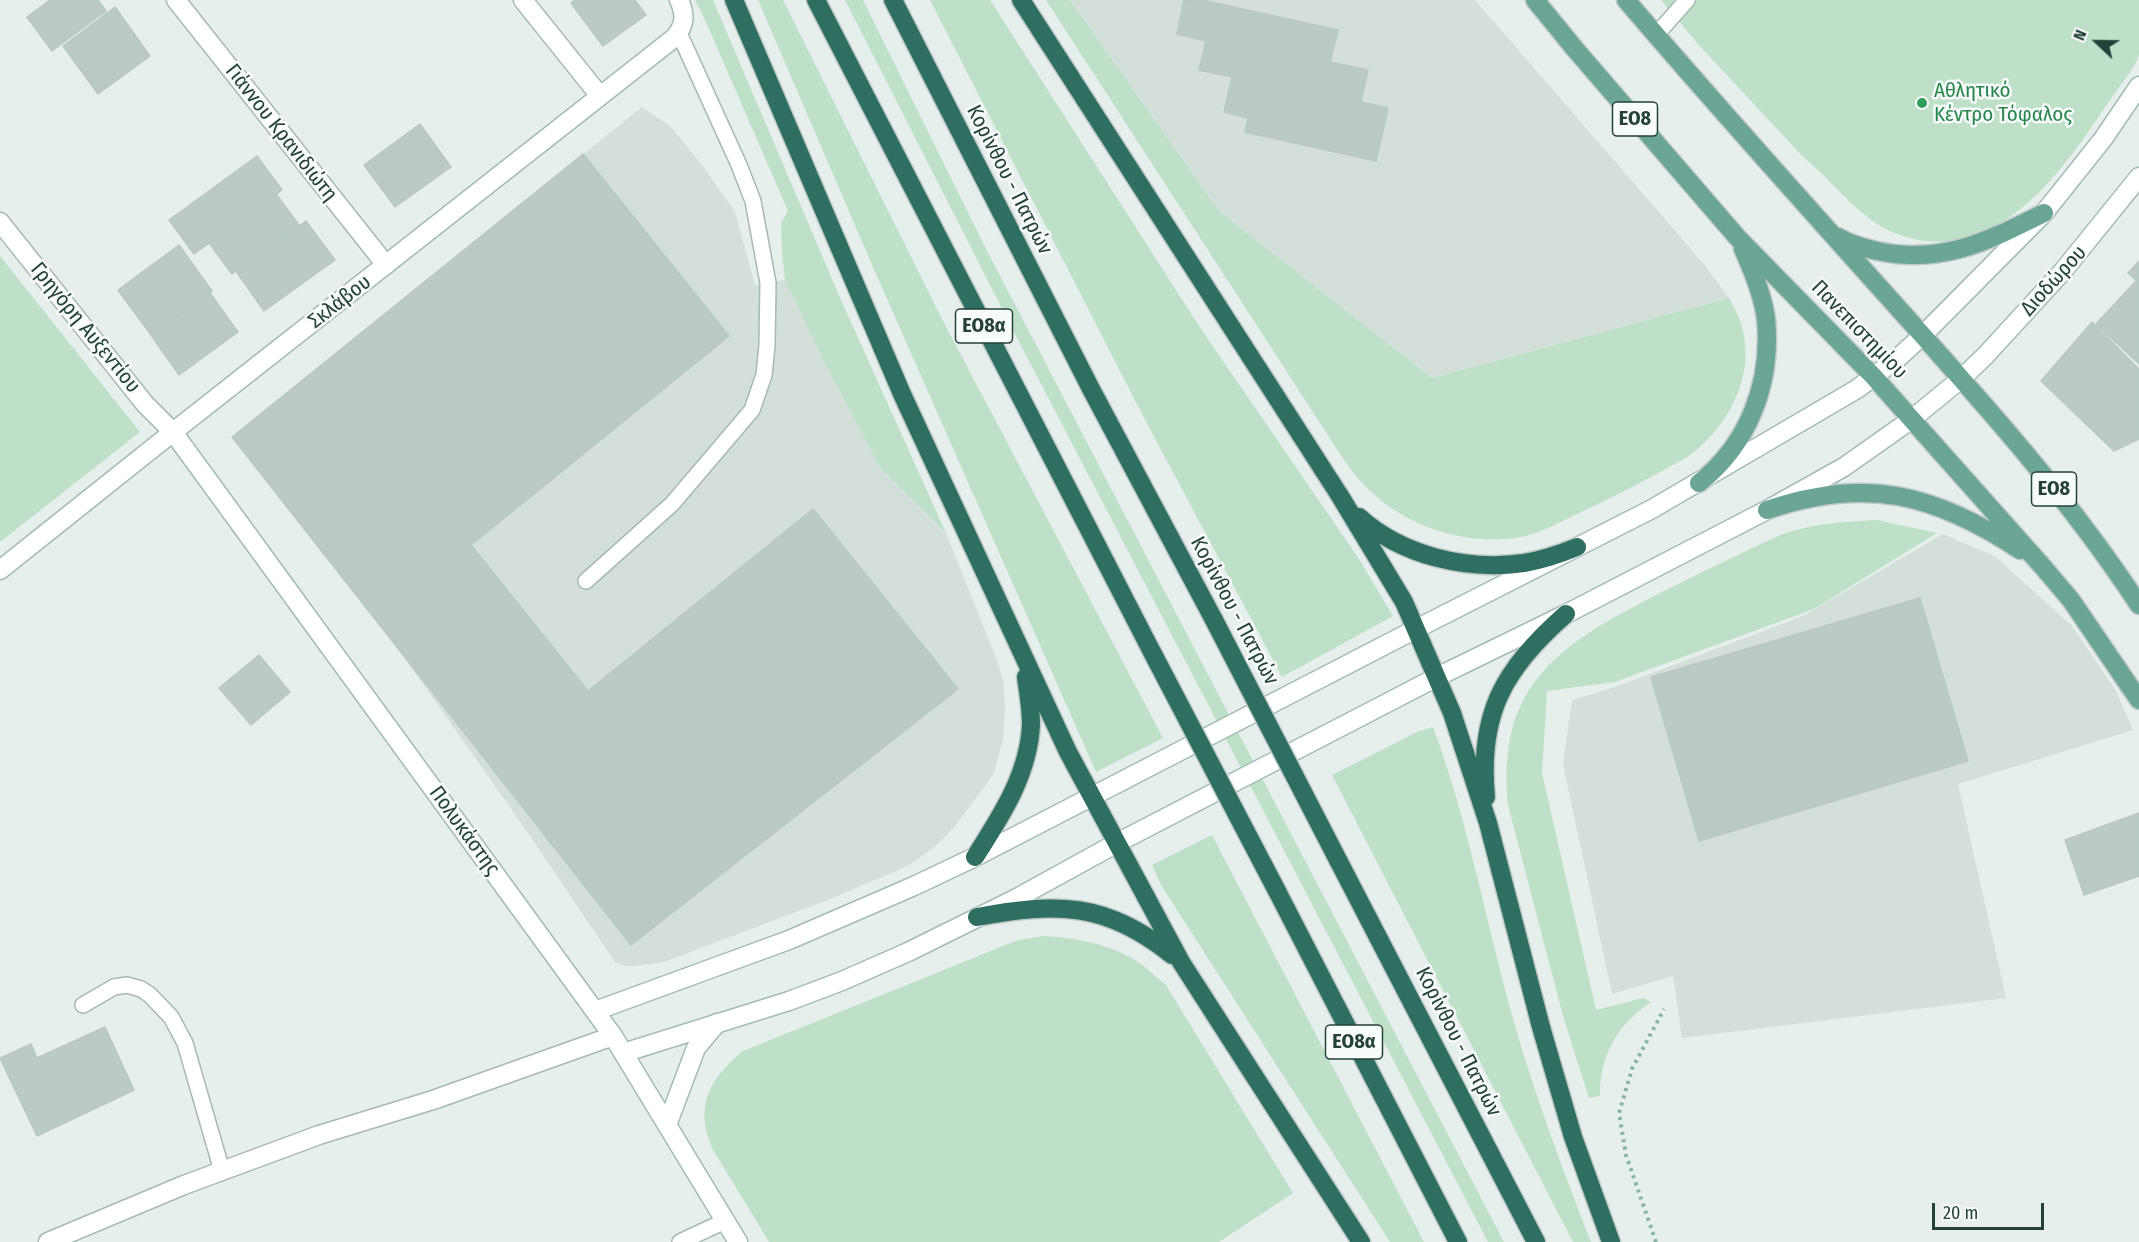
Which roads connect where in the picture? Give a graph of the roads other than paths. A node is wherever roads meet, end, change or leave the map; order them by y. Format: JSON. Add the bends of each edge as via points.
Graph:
{"nodes":[{"id":1,"x":176,"y":0,"type":"edge"},
{"id":2,"x":523,"y":0,"type":"edge"},
{"id":3,"x":679,"y":0,"type":"edge"},
{"id":4,"x":734,"y":0,"type":"edge"},
{"id":5,"x":816,"y":0,"type":"edge"},
{"id":6,"x":892,"y":0,"type":"edge"},
{"id":7,"x":1021,"y":0,"type":"edge"},
{"id":8,"x":1535,"y":0,"type":"edge"},
{"id":9,"x":1626,"y":0,"type":"edge"},
{"id":10,"x":1687,"y":0,"type":"edge"},
{"id":11,"x":679,"y":33,"type":"junction"},
{"id":12,"x":1656,"y":35,"type":"junction"},
{"id":13,"x":2139,"y":86,"type":"edge"},
{"id":14,"x":600,"y":96,"type":"junction"},
{"id":15,"x":2139,"y":177,"type":"edge"},
{"id":16,"x":2044,"y":213,"type":"junction"},
{"id":17,"x":0,"y":222,"type":"edge"},
{"id":18,"x":1829,"y":231,"type":"junction"},
{"id":19,"x":1737,"y":237,"type":"junction"},
{"id":20,"x":386,"y":265,"type":"junction"},
{"id":21,"x":1923,"y":335,"type":"junction"},
{"id":22,"x":1874,"y":377,"type":"junction"},
{"id":23,"x":1962,"y":378,"type":"junction"},
{"id":24,"x":1912,"y":419,"type":"junction"},
{"id":25,"x":173,"y":432,"type":"junction"},
{"id":26,"x":1699,"y":483,"type":"junction"},
{"id":27,"x":1340,"y":496,"type":"junction"},
{"id":28,"x":1767,"y":510,"type":"junction"},
{"id":29,"x":1577,"y":547,"type":"junction"},
{"id":30,"x":2,"y":566,"type":"edge"},
{"id":31,"x":2043,"y":567,"type":"junction"},
{"id":32,"x":586,"y":581,"type":"dead end"},
{"id":33,"x":2139,"y":605,"type":"edge"},
{"id":34,"x":1566,"y":614,"type":"junction"},
{"id":35,"x":1416,"y":629,"type":"junction"},
{"id":36,"x":1018,"y":644,"type":"junction"},
{"id":37,"x":1437,"y":677,"type":"junction"},
{"id":38,"x":2139,"y":700,"type":"edge"},
{"id":39,"x":1091,"y":797,"type":"junction"},
{"id":40,"x":1488,"y":823,"type":"junction"},
{"id":41,"x":1116,"y":843,"type":"junction"},
{"id":42,"x":975,"y":857,"type":"junction"},
{"id":43,"x":977,"y":917,"type":"junction"},
{"id":44,"x":1181,"y":962,"type":"junction"},
{"id":45,"x":83,"y":1005,"type":"dead end"},
{"id":46,"x":595,"y":1011,"type":"junction"},
{"id":47,"x":717,"y":1023,"type":"junction"},
{"id":48,"x":613,"y":1036,"type":"junction"},
{"id":49,"x":623,"y":1053,"type":"junction"},
{"id":50,"x":667,"y":1125,"type":"junction"},
{"id":51,"x":222,"y":1171,"type":"junction"},
{"id":52,"x":725,"y":1221,"type":"junction"},
{"id":53,"x":48,"y":1242,"type":"edge"},
{"id":54,"x":680,"y":1242,"type":"edge"},
{"id":55,"x":738,"y":1242,"type":"edge"},
{"id":56,"x":1361,"y":1242,"type":"edge"},
{"id":57,"x":1458,"y":1242,"type":"edge"},
{"id":58,"x":1536,"y":1242,"type":"edge"},
{"id":59,"x":1611,"y":1242,"type":"edge"}],
"edges":[{"from":1,"to":20,"type":"street","name":"Γιάννου Κρανιδιώτη"},
{"from":2,"to":14,"type":"street"},
{"from":3,"to":11,"type":"street","via":[[684,23]]},
{"from":4,"to":36,"type":"highway","via":[[902,394]]},
{"from":5,"to":57,"type":"highway","number":"ΕΟ8α","bridge":true},
{"from":6,"to":58,"type":"highway","name":"Κορίνθου - Πατρών","bridge":true},
{"from":7,"to":27,"type":"highway"},
{"from":8,"to":19,"type":"main road","name":"Πανεπιστημίου","number":"ΕΟ8"},
{"from":9,"to":12,"type":"main road","name":"Πανεπιστημίου","number":"ΕΟ8"},
{"from":10,"to":12,"type":"lane"},
{"from":11,"to":14,"type":"street","name":"Σκλάβου"},
{"from":11,"to":32,"type":"lane","via":[[753,201],[768,283],[764,375],[752,410],[672,504]]},
{"from":12,"to":18,"type":"main road","name":"Πανεπιστημίου","number":"ΕΟ8"},
{"from":13,"to":16,"type":"street"},
{"from":14,"to":20,"type":"street","name":"Σκλάβου"},
{"from":15,"to":23,"type":"street","name":"Διοδώρου","via":[[2057,279]]},
{"from":16,"to":18,"type":"main road","via":[[1971,246],[1920,256],[1870,249]]},
{"from":16,"to":21,"type":"street"},
{"from":17,"to":25,"type":"street","name":"Γρηγόρη Αυξεντίου","via":[[145,404]]},
{"from":18,"to":21,"type":"main road","name":"Πανεπιστημίου","number":"ΕΟ8"},
{"from":19,"to":22,"type":"main road","name":"Πανεπιστημίου","number":"ΕΟ8"},
{"from":19,"to":26,"type":"main road","via":[[1754,274],[1766,319],[1764,373],[1741,438],[1721,464]]},
{"from":20,"to":25,"type":"street","name":"Σκλάβου"},
{"from":21,"to":22,"type":"street"},
{"from":21,"to":23,"type":"main road","name":"Πανεπιστημίου","number":"ΕΟ8"},
{"from":22,"to":24,"type":"main road","name":"Πανεπιστημίου","number":"ΕΟ8"},
{"from":22,"to":26,"type":"street"},
{"from":23,"to":24,"type":"street","name":"Διοδώρου"},
{"from":23,"to":33,"type":"main road","name":"Πανεπιστημίου","number":"ΕΟ8","via":[[2099,547]]},
{"from":24,"to":28,"type":"street","name":"Διοδώρου","via":[[1844,467]]},
{"from":24,"to":31,"type":"main road","name":"Πανεπιστημίου","number":"ΕΟ8"},
{"from":25,"to":30,"type":"street","name":"Σκλάβου"},
{"from":25,"to":46,"type":"street","name":"Πολυκάστης"},
{"from":26,"to":29,"type":"street"},
{"from":27,"to":29,"type":"highway","via":[[1376,531],[1417,551],[1453,561],[1522,563]]},
{"from":27,"to":35,"type":"highway"},
{"from":28,"to":31,"type":"main road","via":[[1812,496],[1847,493],[1914,498],[1966,518]]},
{"from":28,"to":34,"type":"street","name":"Διοδώρου"},
{"from":29,"to":35,"type":"street"},
{"from":31,"to":38,"type":"main road","name":"Πανεπιστημίου","number":"ΕΟ8","via":[[2071,600]]},
{"from":34,"to":37,"type":"street","name":"Διοδώρου"},
{"from":34,"to":40,"type":"highway","via":[[1520,660],[1497,701],[1485,759]]},
{"from":35,"to":37,"type":"highway"},
{"from":35,"to":39,"type":"street"},
{"from":36,"to":39,"type":"highway"},
{"from":36,"to":42,"type":"highway","via":[[1029,702],[1027,750],[1022,772],[1006,806]]},
{"from":37,"to":40,"type":"highway"},
{"from":37,"to":41,"type":"street","name":"Διοδώρου"},
{"from":39,"to":41,"type":"highway"},
{"from":39,"to":42,"type":"street"},
{"from":40,"to":59,"type":"highway","via":[[1573,1137]]},
{"from":41,"to":43,"type":"street","name":"Διοδώρου"},
{"from":41,"to":44,"type":"highway"},
{"from":42,"to":46,"type":"street","via":[[828,924]]},
{"from":43,"to":44,"type":"highway","via":[[1046,907],[1093,913],[1152,939]]},
{"from":43,"to":47,"type":"street","name":"Διοδώρου","via":[[842,981]]},
{"from":44,"to":56,"type":"highway"},
{"from":45,"to":51,"type":"lane","via":[[114,987],[127,985],[150,995],[171,1017],[185,1043]]},
{"from":46,"to":48,"type":"street","name":"Πολυκάστης"},
{"from":47,"to":49,"type":"street","name":"Διοδώρου"},
{"from":47,"to":50,"type":"street","via":[[696,1048]]},
{"from":48,"to":49,"type":"street","name":"Πολυκάστης"},
{"from":48,"to":51,"type":"street"},
{"from":49,"to":50,"type":"street","name":"Πολυκάστης"},
{"from":50,"to":52,"type":"street","name":"Πολυκάστης"},
{"from":51,"to":53,"type":"street"},
{"from":52,"to":54,"type":"lane"},
{"from":52,"to":55,"type":"street","name":"Πολυκάστης"}]}
